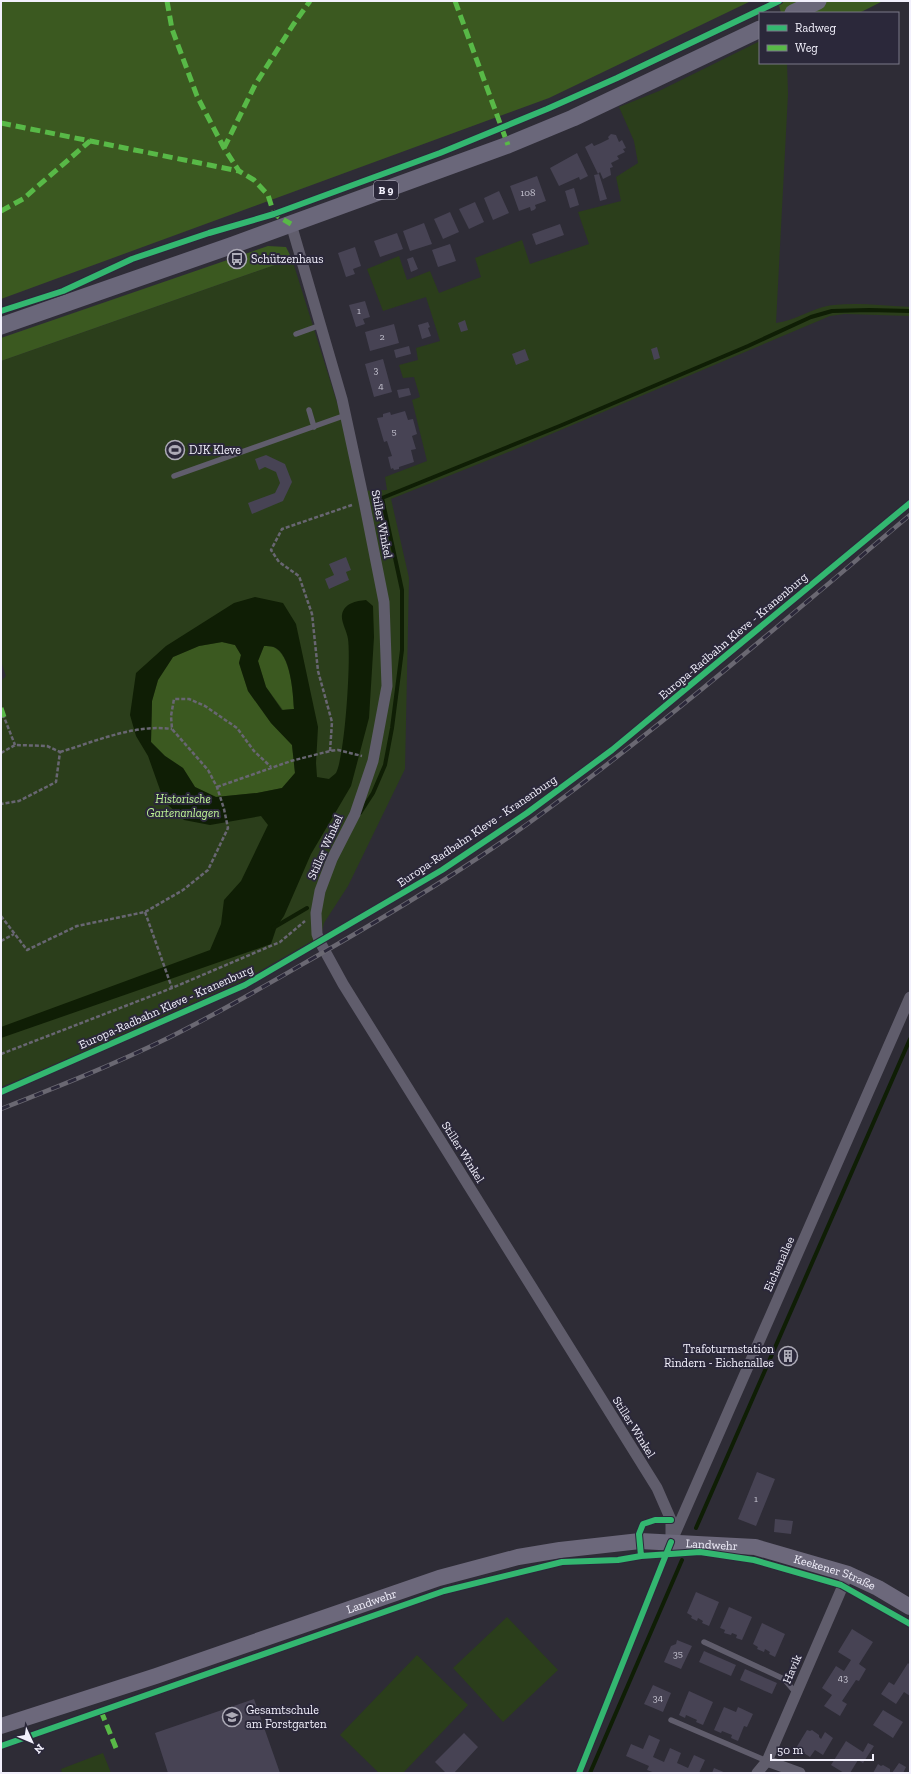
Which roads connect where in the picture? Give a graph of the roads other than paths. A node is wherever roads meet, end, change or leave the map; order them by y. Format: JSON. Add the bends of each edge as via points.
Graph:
{"nodes":[{"id":1,"x":818,"y":1,"type":"edge"},
{"id":2,"x":795,"y":12,"type":"edge"},
{"id":3,"x":759,"y":29,"type":"edge"},
{"id":4,"x":291,"y":224,"type":"junction"},
{"id":5,"x":321,"y":325,"type":"junction"},
{"id":6,"x":1,"y":326,"type":"edge"},
{"id":7,"x":296,"y":334,"type":"dead end"},
{"id":8,"x":309,"y":410,"type":"dead end"},
{"id":9,"x":346,"y":415,"type":"junction"},
{"id":10,"x":314,"y":427,"type":"junction"},
{"id":11,"x":174,"y":476,"type":"dead end"},
{"id":12,"x":910,"y":996,"type":"edge"},
{"id":13,"x":671,"y":1542,"type":"junction"},
{"id":14,"x":755,"y":1547,"type":"joint"},
{"id":15,"x":848,"y":1574,"type":"junction"},
{"id":16,"x":909,"y":1605,"type":"edge"},
{"id":17,"x":704,"y":1642,"type":"dead end"},
{"id":18,"x":796,"y":1693,"type":"junction"},
{"id":19,"x":672,"y":1720,"type":"dead end"},
{"id":20,"x":1,"y":1726,"type":"edge"},
{"id":21,"x":767,"y":1761,"type":"junction"},
{"id":22,"x":757,"y":1773,"type":"edge"},
{"id":23,"x":800,"y":1773,"type":"edge"}],
"edges":[{"from":1,"to":2,"type":"main road"},
{"from":3,"to":4,"type":"main road","number":"B 9","via":[[566,121],[409,182]]},
{"from":4,"to":5,"type":"street","name":"Stiller Winkel"},
{"from":4,"to":6,"type":"main road","number":"B 9"},
{"from":5,"to":7,"type":"lane"},
{"from":5,"to":9,"type":"street","name":"Stiller Winkel"},
{"from":8,"to":10,"type":"lane"},
{"from":9,"to":10,"type":"lane"},
{"from":9,"to":13,"type":"street","name":"Stiller Winkel","via":[[384,602],[387,686],[373,762],[355,814],[332,859],[320,892],[316,913],[317,934],[343,984],[657,1488],[671,1520]]},
{"from":10,"to":11,"type":"lane"},
{"from":12,"to":13,"type":"street","name":"Eichenallee"},
{"from":13,"to":14,"type":"main road","name":"Landwehr"},
{"from":13,"to":20,"type":"main road","name":"Landwehr","via":[[640,1541],[553,1551],[518,1557],[439,1578]]},
{"from":14,"to":15,"type":"main road","name":"Keekener Straße"},
{"from":15,"to":16,"type":"main road","name":"Keekener Straße"},
{"from":15,"to":18,"type":"street","name":"Havik"},
{"from":17,"to":18,"type":"lane","via":[[784,1679]]},
{"from":18,"to":21,"type":"street","name":"Havik"},
{"from":19,"to":21,"type":"lane"},
{"from":21,"to":22,"type":"street","name":"Havik"},
{"from":21,"to":23,"type":"street"}]}
